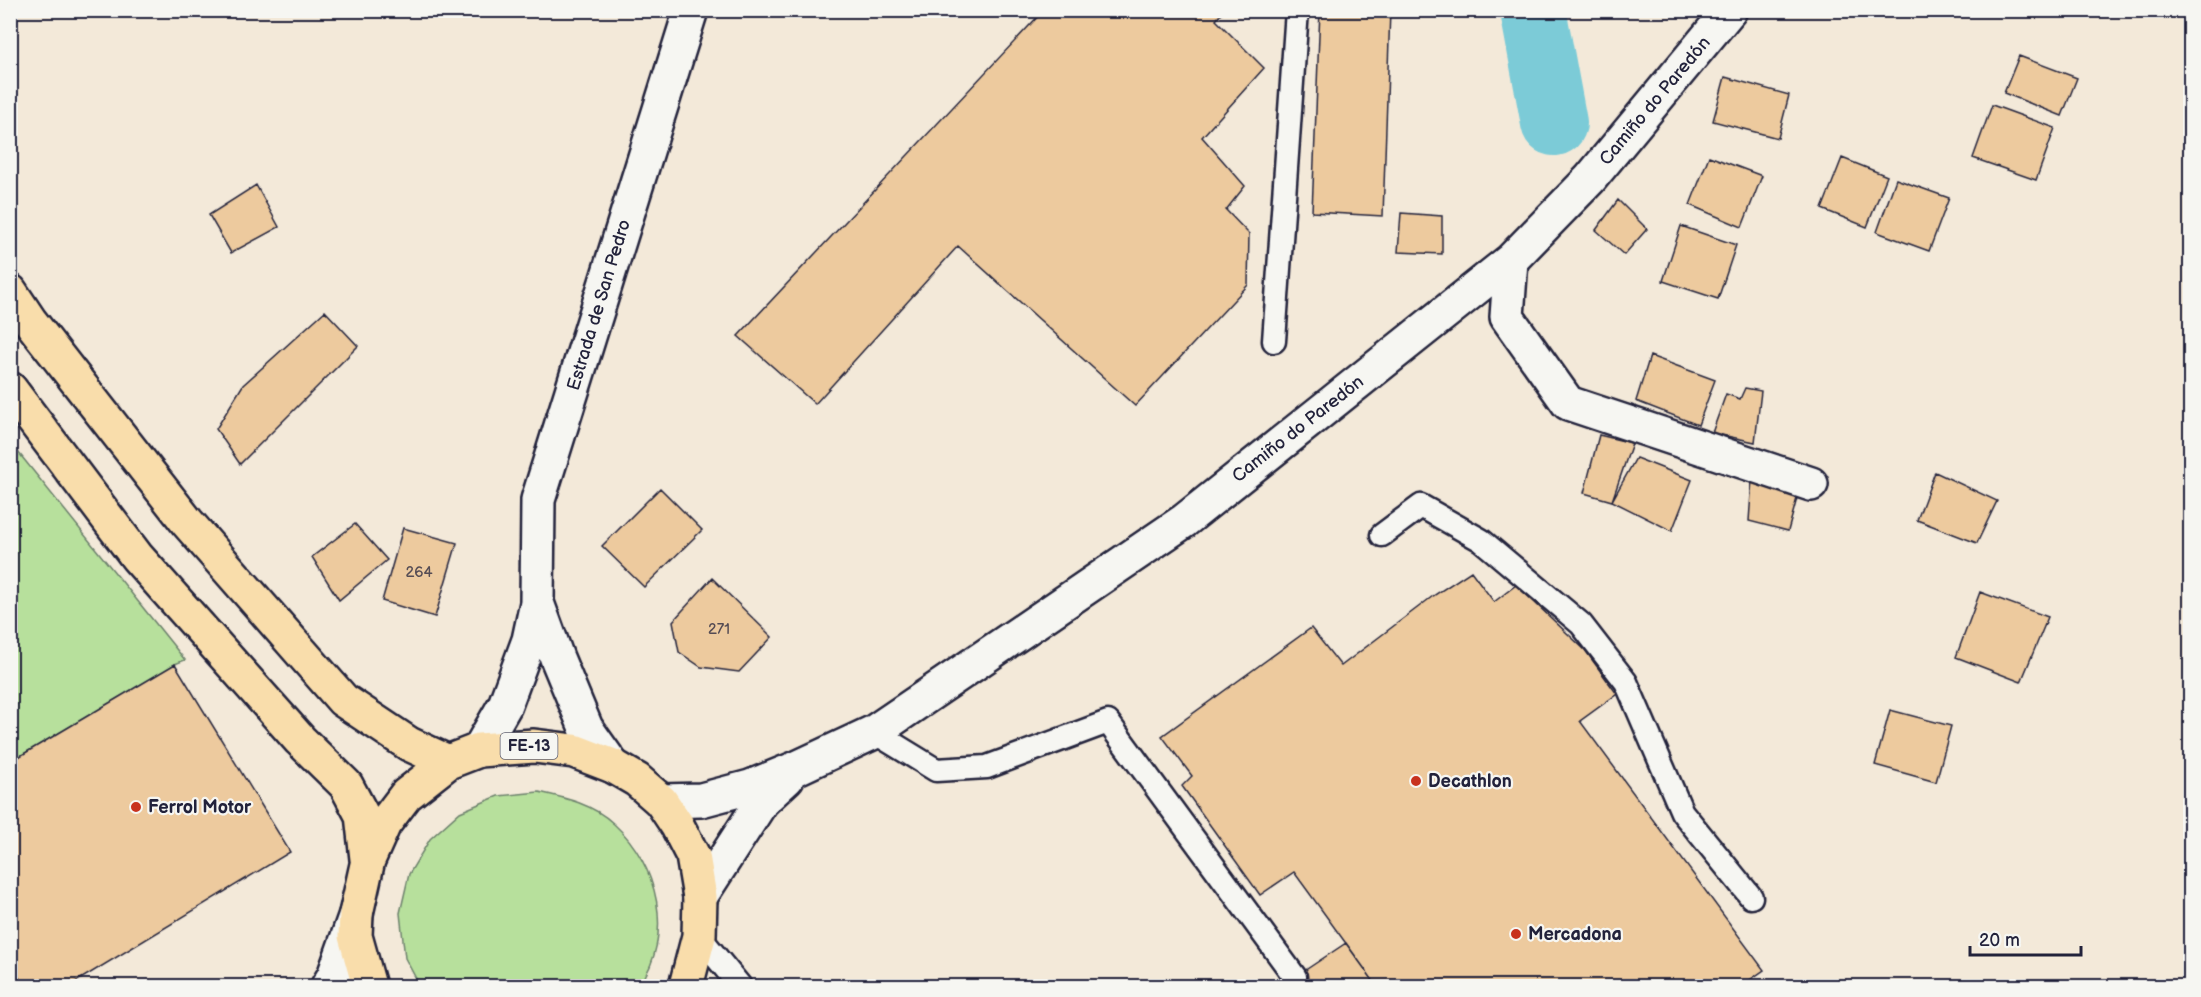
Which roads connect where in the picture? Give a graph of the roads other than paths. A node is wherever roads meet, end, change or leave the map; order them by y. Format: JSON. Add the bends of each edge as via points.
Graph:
{"nodes":[{"id":1,"x":691,"y":10,"type":"edge"},
{"id":2,"x":1297,"y":10,"type":"edge"},
{"id":3,"x":1730,"y":10,"type":"edge"},
{"id":4,"x":1511,"y":260,"type":"junction"},
{"id":5,"x":10,"y":291,"type":"edge"},
{"id":6,"x":1274,"y":341,"type":"dead end"},
{"id":7,"x":10,"y":389,"type":"edge"},
{"id":8,"x":1811,"y":484,"type":"dead end"},
{"id":9,"x":1382,"y":535,"type":"dead end"},
{"id":10,"x":537,"y":603,"type":"junction"},
{"id":11,"x":874,"y":732,"type":"junction"},
{"id":12,"x":479,"y":750,"type":"junction"},
{"id":13,"x":448,"y":762,"type":"junction"},
{"id":14,"x":613,"y":766,"type":"junction"},
{"id":15,"x":799,"y":767,"type":"junction"},
{"id":16,"x":660,"y":801,"type":"junction"},
{"id":17,"x":368,"y":860,"type":"junction"},
{"id":18,"x":700,"y":897,"type":"junction"},
{"id":19,"x":1751,"y":897,"type":"dead end"},
{"id":20,"x":356,"y":914,"type":"junction"},
{"id":21,"x":699,"y":936,"type":"junction"},
{"id":22,"x":1295,"y":977,"type":"dead end"},
{"id":23,"x":687,"y":986,"type":"edge"},
{"id":24,"x":328,"y":987,"type":"edge"},
{"id":25,"x":369,"y":987,"type":"edge"},
{"id":26,"x":740,"y":987,"type":"edge"}],
"edges":[{"from":1,"to":10,"type":"street","name":"Estrada de San Pedro","via":[[538,500]]},
{"from":2,"to":6,"type":"lane"},
{"from":3,"to":4,"type":"street","name":"Camiño do Paredón","via":[[1590,179]]},
{"from":4,"to":8,"type":"street","via":[[1507,317],[1568,403]]},
{"from":4,"to":11,"type":"street","name":"Camiño do Paredón","via":[[1184,521]]},
{"from":5,"to":13,"type":"highway","via":[[186,522],[343,700],[409,744]]},
{"from":7,"to":17,"type":"highway","number":"FE-13","via":[[137,556],[300,740],[346,785],[362,815]]},
{"from":9,"to":19,"type":"lane","via":[[1421,506],[1481,540],[1581,624],[1626,682],[1682,812]]},
{"from":10,"to":12,"type":"street","via":[[529,640],[505,705]]},
{"from":10,"to":14,"type":"street","via":[[586,728]]},
{"from":11,"to":15,"type":"street","name":"Camiño do Paredón"},
{"from":11,"to":22,"type":"lane","via":[[936,770],[987,767],[1108,722]]},
{"from":12,"to":13,"type":"highway","number":"FE-13"},
{"from":12,"to":14,"type":"highway","number":"FE-13","via":[[534,746],[574,751]]},
{"from":13,"to":17,"type":"highway","number":"FE-13","via":[[406,795],[384,824]]},
{"from":14,"to":16,"type":"highway","number":"FE-13","via":[[637,780]]},
{"from":15,"to":16,"type":"street","name":"Camiño do Paredón","via":[[750,788],[701,800]]},
{"from":15,"to":18,"type":"street","via":[[762,801]]},
{"from":16,"to":18,"type":"highway","number":"FE-13","via":[[693,856]]},
{"from":17,"to":20,"type":"highway","number":"FE-13"},
{"from":18,"to":21,"type":"highway","number":"FE-13"},
{"from":20,"to":24,"type":"street"},
{"from":20,"to":25,"type":"highway","number":"FE-13","via":[[355,936]]},
{"from":21,"to":23,"type":"highway","number":"FE-13"},
{"from":21,"to":26,"type":"lane"}]}
